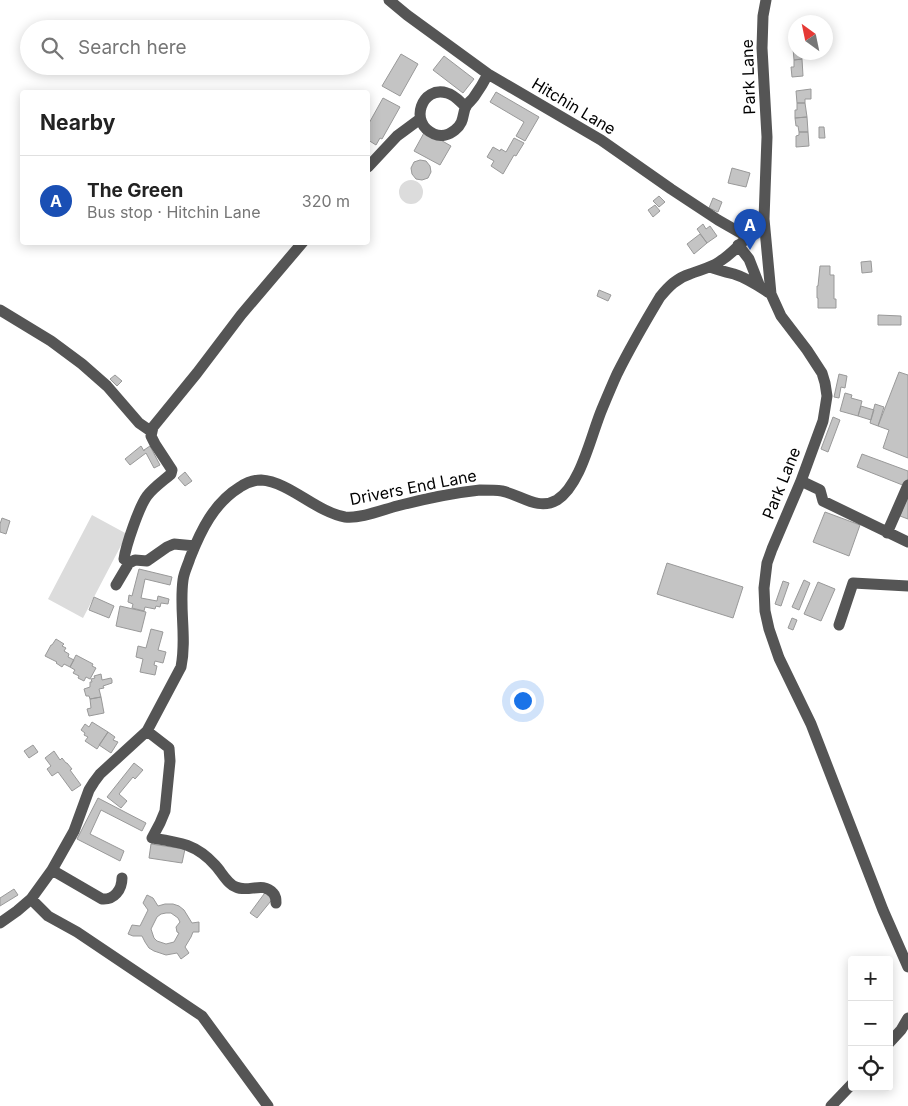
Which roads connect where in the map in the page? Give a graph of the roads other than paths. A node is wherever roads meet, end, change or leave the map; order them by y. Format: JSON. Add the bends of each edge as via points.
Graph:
{"nodes":[{"id":1,"x":389,"y":0,"type":"edge"},
{"id":2,"x":766,"y":0,"type":"edge"},
{"id":3,"x":488,"y":74,"type":"junction"},
{"id":4,"x":466,"y":107,"type":"junction"},
{"id":5,"x":420,"y":119,"type":"junction"},
{"id":6,"x":370,"y":165,"type":"edge"},
{"id":7,"x":764,"y":219,"type":"junction"},
{"id":8,"x":742,"y":241,"type":"junction"},
{"id":9,"x":300,"y":245,"type":"edge"},
{"id":10,"x":767,"y":255,"type":"junction"},
{"id":11,"x":749,"y":259,"type":"junction"},
{"id":12,"x":710,"y":267,"type":"junction"},
{"id":13,"x":760,"y":287,"type":"junction"},
{"id":14,"x":771,"y":294,"type":"junction"},
{"id":15,"x":0,"y":310,"type":"edge"},
{"id":16,"x":152,"y":432,"type":"junction"},
{"id":17,"x":801,"y":481,"type":"junction"},
{"id":18,"x":908,"y":485,"type":"edge"},
{"id":19,"x":887,"y":533,"type":"junction"},
{"id":20,"x":908,"y":542,"type":"edge"},
{"id":21,"x":195,"y":546,"type":"junction"},
{"id":22,"x":129,"y":563,"type":"junction"},
{"id":23,"x":116,"y":585,"type":"dead end"},
{"id":24,"x":908,"y":586,"type":"edge"},
{"id":25,"x":839,"y":625,"type":"dead end"},
{"id":26,"x":147,"y":731,"type":"junction"},
{"id":27,"x":52,"y":870,"type":"junction"},
{"id":28,"x":122,"y":878,"type":"dead end"},
{"id":29,"x":31,"y":899,"type":"junction"},
{"id":30,"x":276,"y":904,"type":"dead end"},
{"id":31,"x":0,"y":923,"type":"edge"},
{"id":32,"x":908,"y":967,"type":"edge"},
{"id":33,"x":908,"y":1018,"type":"edge"},
{"id":34,"x":905,"y":1029,"type":"edge"},
{"id":35,"x":893,"y":1040,"type":"edge"},
{"id":36,"x":848,"y":1088,"type":"edge"},
{"id":37,"x":268,"y":1106,"type":"edge"},
{"id":38,"x":831,"y":1106,"type":"edge"}],
"edges":[{"from":1,"to":3,"type":"street","name":"Hitchin Lane"},
{"from":2,"to":7,"type":"street","name":"Park Lane","via":[[762,48],[767,137]]},
{"from":3,"to":4,"type":"street"},
{"from":3,"to":8,"type":"street","name":"Hitchin Lane","via":[[601,140],[718,220]]},
{"from":4,"to":5,"type":"street","via":[[449,93],[435,93],[423,102]]},
{"from":4,"to":5,"type":"street","via":[[457,129],[447,135],[438,136],[430,132]]},
{"from":5,"to":6,"type":"street","via":[[397,136]]},
{"from":7,"to":8,"type":"street","name":"Drivers End Lane"},
{"from":7,"to":10,"type":"street","name":"Park Lane"},
{"from":8,"to":11,"type":"street"},
{"from":8,"to":12,"type":"street","name":"Drivers End Lane"},
{"from":9,"to":16,"type":"street","via":[[241,315]]},
{"from":10,"to":11,"type":"street"},
{"from":10,"to":14,"type":"street","name":"Park Lane"},
{"from":11,"to":13,"type":"street"},
{"from":12,"to":13,"type":"street","via":[[735,274]]},
{"from":12,"to":21,"type":"street","name":"Drivers End Lane","via":[[675,281],[660,297],[618,373],[576,478],[556,500],[539,504],[502,491],[483,490],[345,517],[281,486],[260,480],[239,488],[221,503],[209,517]]},
{"from":13,"to":14,"type":"street"},
{"from":14,"to":17,"type":"street","name":"Park Lane","via":[[781,316],[808,350],[825,383],[823,421]]},
{"from":15,"to":16,"type":"street","via":[[82,364],[107,386],[139,423]]},
{"from":16,"to":22,"type":"street","via":[[155,444],[172,470],[142,504],[125,549],[124,559]]},
{"from":17,"to":19,"type":"street","via":[[820,490],[823,501]]},
{"from":17,"to":32,"type":"street","name":"Park Lane","via":[[767,563],[765,611],[779,658],[811,724]]},
{"from":18,"to":19,"type":"street"},
{"from":19,"to":20,"type":"street"},
{"from":21,"to":22,"type":"street","via":[[169,545],[147,561]]},
{"from":21,"to":26,"type":"street","name":"Drivers End Lane","via":[[183,579],[181,667]]},
{"from":22,"to":23,"type":"street"},
{"from":24,"to":25,"type":"street","via":[[853,583]]},
{"from":26,"to":27,"type":"street","name":"Drivers End Lane","via":[[94,782],[74,831]]},
{"from":26,"to":30,"type":"street","via":[[169,748],[170,761],[165,811],[152,838],[191,846],[215,864],[234,887],[266,888],[273,893]]},
{"from":27,"to":28,"type":"street","via":[[107,900],[118,892]]},
{"from":27,"to":29,"type":"street","name":"Drivers End Lane"},
{"from":29,"to":31,"type":"street","name":"Drivers End Lane"},
{"from":29,"to":37,"type":"street","via":[[56,922],[77,932],[202,1016]]},
{"from":33,"to":34,"type":"street"},
{"from":34,"to":35,"type":"street"},
{"from":36,"to":38,"type":"street"}]}
